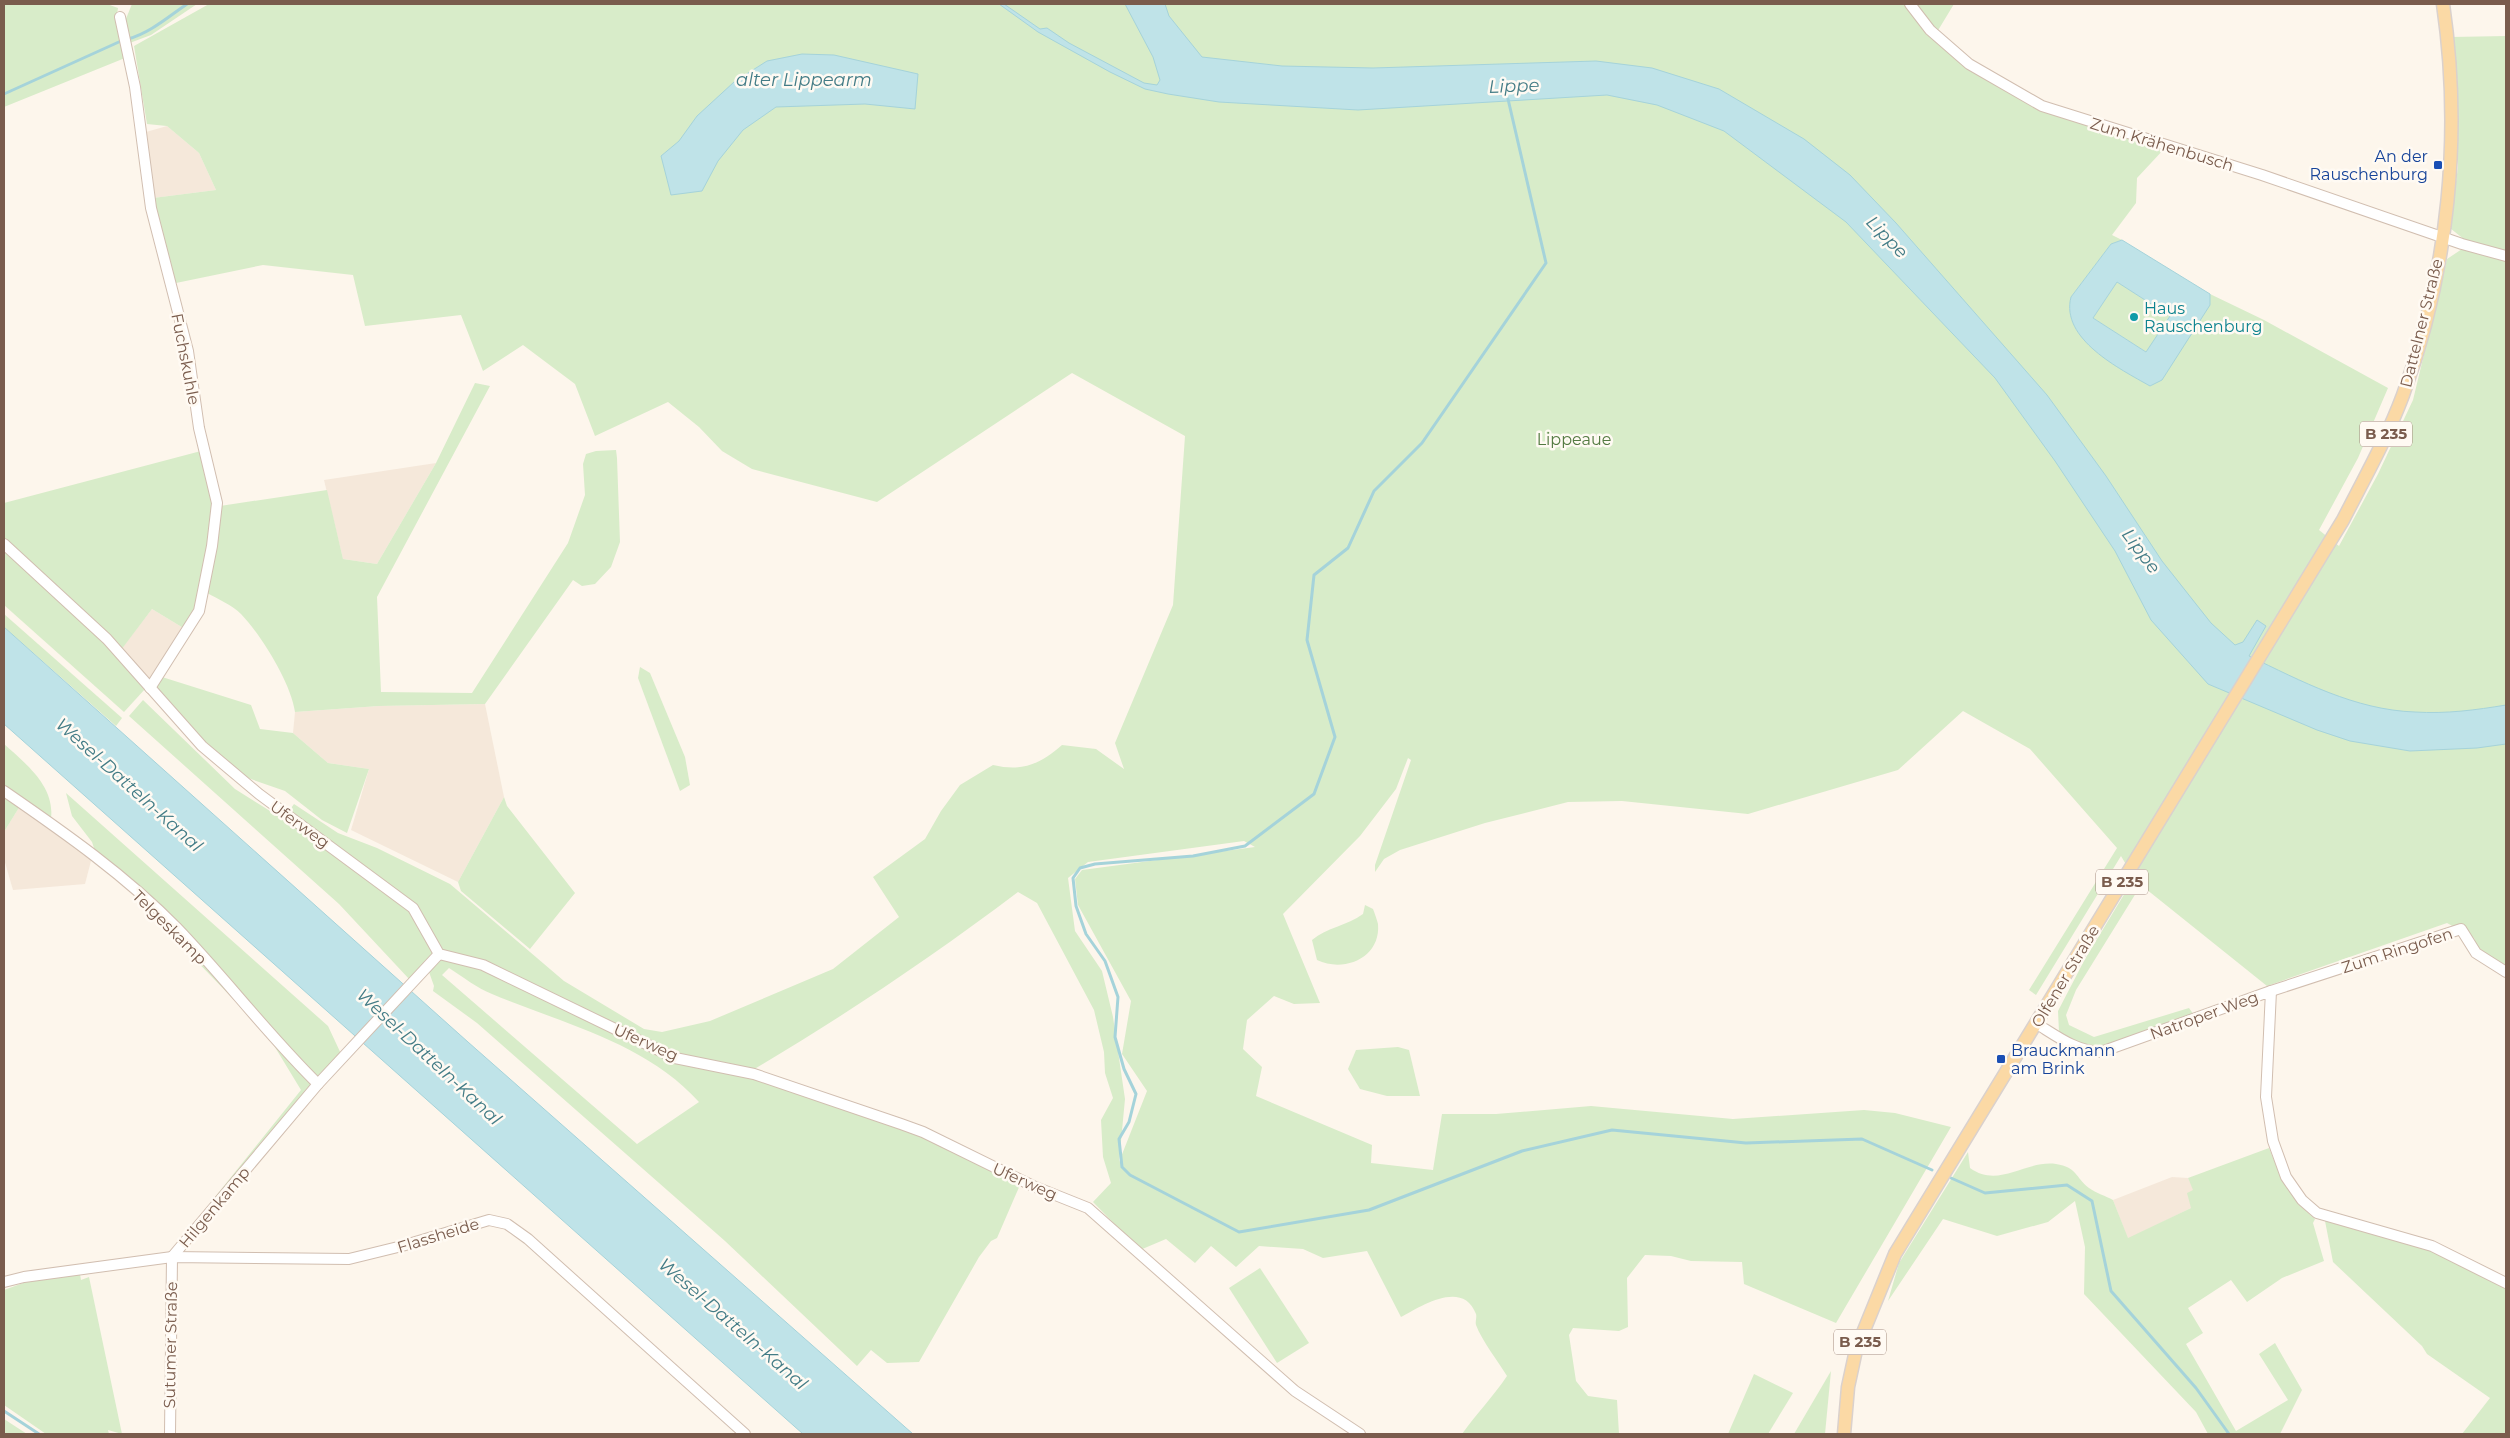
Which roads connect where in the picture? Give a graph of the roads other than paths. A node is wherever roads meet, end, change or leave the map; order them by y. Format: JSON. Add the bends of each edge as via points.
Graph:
{"nodes":[{"id":1,"x":1910,"y":4,"type":"edge"},
{"id":2,"x":2443,"y":4,"type":"edge"},
{"id":3,"x":120,"y":17,"type":"dead end"},
{"id":4,"x":2442,"y":236,"type":"junction"},
{"id":5,"x":2506,"y":256,"type":"edge"},
{"id":6,"x":4,"y":544,"type":"edge"},
{"id":7,"x":2286,"y":613,"type":"joint"},
{"id":8,"x":150,"y":688,"type":"junction"},
{"id":9,"x":4,"y":791,"type":"edge"},
{"id":10,"x":439,"y":954,"type":"junction"},
{"id":11,"x":2506,"y":972,"type":"edge"},
{"id":12,"x":2271,"y":991,"type":"junction"},
{"id":13,"x":2037,"y":1024,"type":"junction"},
{"id":14,"x":318,"y":1084,"type":"junction"},
{"id":15,"x":172,"y":1257,"type":"junction"},
{"id":16,"x":4,"y":1282,"type":"edge"},
{"id":17,"x":2506,"y":1283,"type":"edge"},
{"id":18,"x":170,"y":1434,"type":"edge"},
{"id":19,"x":745,"y":1434,"type":"edge"},
{"id":20,"x":1360,"y":1434,"type":"edge"},
{"id":21,"x":1844,"y":1434,"type":"edge"}],
"edges":[{"from":1,"to":4,"type":"street","name":"Zum Krähenbusch","via":[[1930,30],[1969,64],[2042,106]]},
{"from":2,"to":4,"type":"main road","name":"Dattelner Straße","number":"B 235","via":[[2452,108],[2450,181]]},
{"from":3,"to":8,"type":"street","name":"Fuchskuhle","via":[[135,87],[151,208],[188,351],[198,428],[217,503],[199,611]]},
{"from":4,"to":5,"type":"street","name":"Zum Krähenbusch"},
{"from":4,"to":7,"type":"main road","name":"Dattelner Straße","number":"B 235","via":[[2432,293],[2403,395],[2378,453],[2343,520]]},
{"from":6,"to":8,"type":"street","name":"Uferweg","via":[[107,639]]},
{"from":7,"to":13,"type":"main road","name":"Olfener Straße","number":"B 235"},
{"from":8,"to":10,"type":"street","name":"Uferweg","via":[[202,746],[252,788],[413,908]]},
{"from":9,"to":14,"type":"street","name":"Telgeskamp","via":[[97,857],[176,928],[283,1050]]},
{"from":10,"to":14,"type":"street","name":"Hilgenkamp"},
{"from":10,"to":20,"type":"street","name":"Uferweg","via":[[483,965],[675,1058],[754,1074],[893,1121],[1088,1208],[1295,1391]]},
{"from":11,"to":12,"type":"street","name":"Zum Ringofen","via":[[2476,953],[2461,929]]},
{"from":12,"to":13,"type":"street","name":"Natroper Weg","via":[[2101,1052],[2074,1046]]},
{"from":12,"to":17,"type":"street","name":"Natroper Weg","via":[[2266,1097],[2273,1141],[2286,1177],[2302,1200],[2317,1214],[2432,1246]]},
{"from":13,"to":21,"type":"main road","name":"Olfener Straße","number":"B 235","via":[[1895,1254],[1856,1350],[1848,1387]]},
{"from":14,"to":15,"type":"street","name":"Hilgenkamp"},
{"from":15,"to":16,"type":"street","name":"Hilgenkamp"},
{"from":15,"to":18,"type":"street","name":"Sutumer Straße"},
{"from":15,"to":19,"type":"street","name":"Flassheide","via":[[350,1259],[489,1220],[506,1224],[528,1239]]}]}
